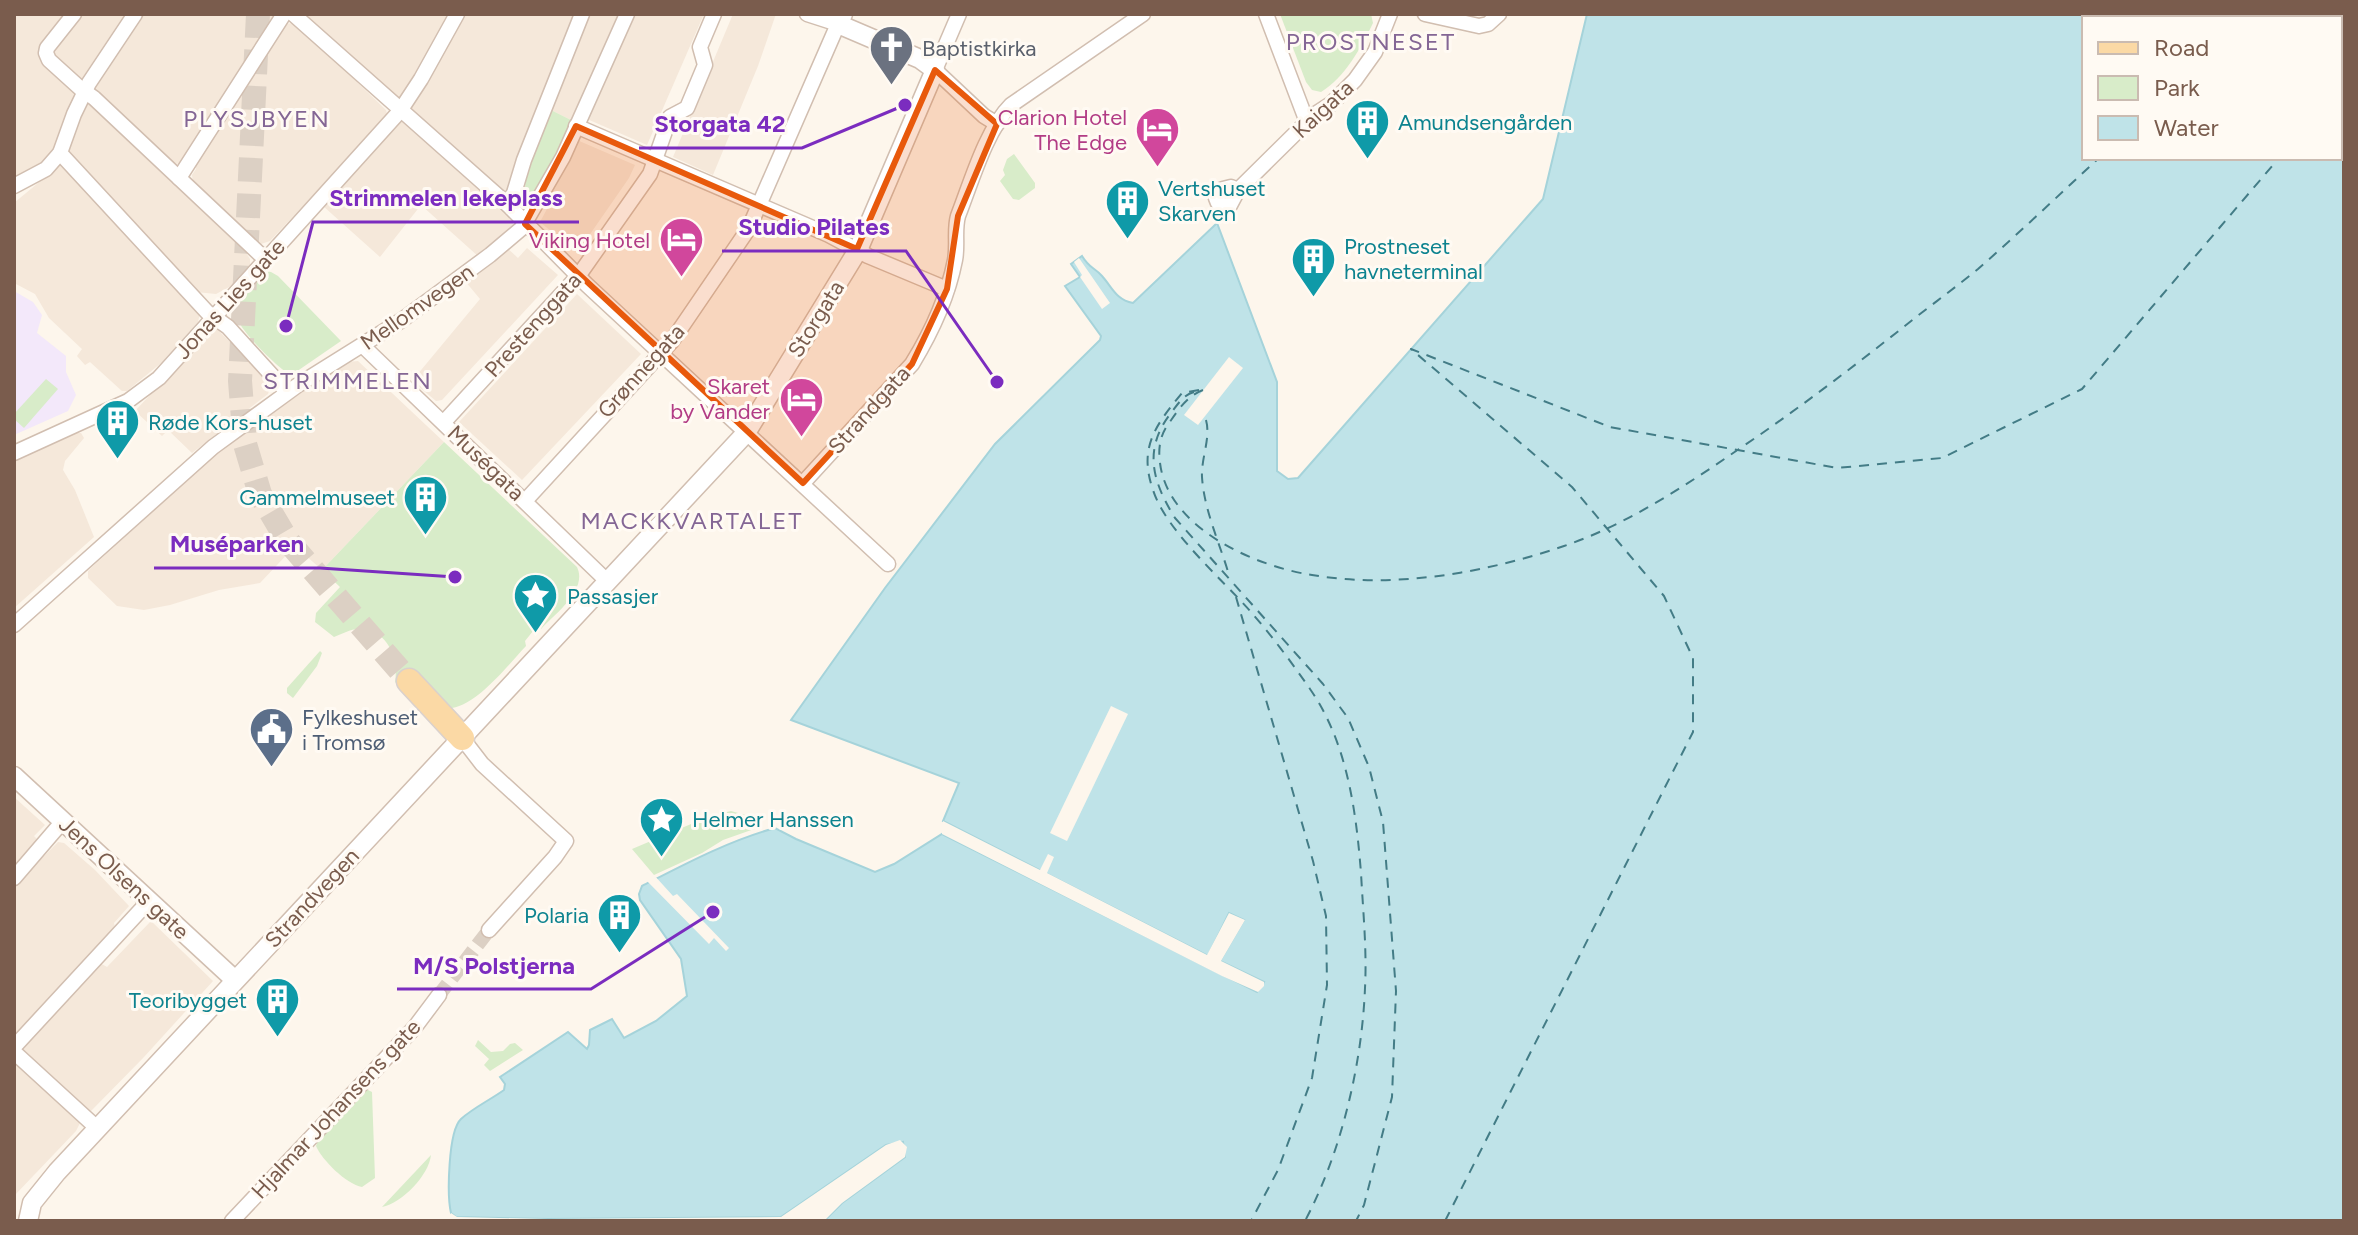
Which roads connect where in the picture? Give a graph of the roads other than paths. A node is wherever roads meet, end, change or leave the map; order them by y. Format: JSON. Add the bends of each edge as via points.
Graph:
{"nodes":[{"id":1,"x":74,"y":14,"type":"edge"},
{"id":2,"x":135,"y":14,"type":"edge"},
{"id":3,"x":284,"y":14,"type":"edge"},
{"id":4,"x":293,"y":14,"type":"edge"},
{"id":5,"x":457,"y":14,"type":"edge"},
{"id":6,"x":582,"y":14,"type":"edge"},
{"id":7,"x":627,"y":14,"type":"edge"},
{"id":8,"x":714,"y":14,"type":"edge"},
{"id":9,"x":807,"y":14,"type":"edge"},
{"id":10,"x":959,"y":14,"type":"edge"},
{"id":11,"x":1143,"y":14,"type":"edge"},
{"id":12,"x":1266,"y":14,"type":"edge"},
{"id":13,"x":1390,"y":14,"type":"edge"},
{"id":14,"x":1425,"y":14,"type":"edge"},
{"id":15,"x":1499,"y":14,"type":"edge"},
{"id":16,"x":841,"y":19,"type":"edge"},
{"id":17,"x":935,"y":70,"type":"junction"},
{"id":18,"x":84,"y":92,"type":"junction"},
{"id":19,"x":400,"y":111,"type":"junction"},
{"id":20,"x":1307,"y":122,"type":"junction"},
{"id":21,"x":997,"y":124,"type":"junction"},
{"id":22,"x":576,"y":126,"type":"junction"},
{"id":23,"x":60,"y":153,"type":"junction"},
{"id":24,"x":655,"y":161,"type":"junction"},
{"id":25,"x":179,"y":178,"type":"junction"},
{"id":26,"x":14,"y":186,"type":"edge"},
{"id":27,"x":1238,"y":190,"type":"dead end"},
{"id":28,"x":507,"y":204,"type":"junction"},
{"id":29,"x":760,"y":205,"type":"junction"},
{"id":30,"x":525,"y":224,"type":"junction"},
{"id":31,"x":858,"y":250,"type":"junction"},
{"id":32,"x":265,"y":259,"type":"junction"},
{"id":33,"x":579,"y":275,"type":"junction"},
{"id":34,"x":947,"y":289,"type":"junction"},
{"id":35,"x":216,"y":317,"type":"junction"},
{"id":36,"x":363,"y":346,"type":"junction"},
{"id":37,"x":661,"y":351,"type":"junction"},
{"id":38,"x":287,"y":392,"type":"junction"},
{"id":39,"x":444,"y":422,"type":"junction"},
{"id":40,"x":746,"y":433,"type":"junction"},
{"id":41,"x":14,"y":453,"type":"edge"},
{"id":42,"x":803,"y":483,"type":"junction"},
{"id":43,"x":525,"y":501,"type":"junction"},
{"id":44,"x":888,"y":564,"type":"dead end"},
{"id":45,"x":607,"y":581,"type":"junction"},
{"id":46,"x":14,"y":625,"type":"edge"},
{"id":47,"x":409,"y":681,"type":"tunnel mouth"},
{"id":48,"x":462,"y":738,"type":"junction"},
{"id":49,"x":14,"y":776,"type":"edge"},
{"id":50,"x":63,"y":821,"type":"junction"},
{"id":51,"x":14,"y":878,"type":"edge"},
{"id":52,"x":149,"y":901,"type":"junction"},
{"id":53,"x":489,"y":930,"type":"tunnel mouth"},
{"id":54,"x":235,"y":980,"type":"junction"},
{"id":55,"x":439,"y":995,"type":"tunnel mouth"},
{"id":56,"x":14,"y":1049,"type":"edge"},
{"id":57,"x":97,"y":1128,"type":"junction"},
{"id":58,"x":14,"y":1211,"type":"edge"},
{"id":59,"x":30,"y":1212,"type":"edge"},
{"id":60,"x":232,"y":1221,"type":"edge"}],
"edges":[{"from":1,"to":18,"type":"street","via":[[46,51]]},
{"from":2,"to":18,"type":"street"},
{"from":3,"to":25,"type":"street"},
{"from":4,"to":19,"type":"street"},
{"from":5,"to":19,"type":"street","name":"Jonas Lies gate"},
{"from":6,"to":28,"type":"street"},
{"from":7,"to":22,"type":"street","name":"Mellomvegen"},
{"from":8,"to":24,"type":"street","name":"Prestenggata","via":[[700,47],[705,65],[687,108],[670,117]]},
{"from":9,"to":16,"type":"street"},
{"from":10,"to":17,"type":"street","name":"Storgata"},
{"from":11,"to":21,"type":"street","name":"Strandgata","via":[[1011,105]]},
{"from":12,"to":20,"type":"street"},
{"from":13,"to":20,"type":"street","name":"Kaigata","via":[[1365,68]]},
{"from":14,"to":15,"type":"street","via":[[1479,26]]},
{"from":16,"to":17,"type":"street"},
{"from":16,"to":29,"type":"street","name":"Grønnegata"},
{"from":17,"to":21,"type":"street"},
{"from":17,"to":31,"type":"street","name":"Storgata"},
{"from":18,"to":23,"type":"street"},
{"from":18,"to":25,"type":"street"},
{"from":19,"to":28,"type":"street"},
{"from":19,"to":32,"type":"street","name":"Jonas Lies gate"},
{"from":20,"to":27,"type":"street","name":"Kaigata"},
{"from":21,"to":34,"type":"street","name":"Strandgata","via":[[958,216]]},
{"from":22,"to":24,"type":"street"},
{"from":22,"to":30,"type":"street","name":"Mellomvegen"},
{"from":23,"to":26,"type":"street","via":[[46,169]]},
{"from":23,"to":35,"type":"street"},
{"from":24,"to":29,"type":"street"},
{"from":24,"to":33,"type":"street","name":"Prestenggata"},
{"from":25,"to":32,"type":"street"},
{"from":28,"to":30,"type":"street"},
{"from":29,"to":31,"type":"street"},
{"from":29,"to":37,"type":"street","name":"Grønnegata","via":[[698,304]]},
{"from":30,"to":33,"type":"street"},
{"from":30,"to":36,"type":"street","name":"Mellomvegen"},
{"from":31,"to":34,"type":"street"},
{"from":31,"to":40,"type":"street","name":"Storgata"},
{"from":32,"to":35,"type":"street","name":"Jonas Lies gate"},
{"from":33,"to":37,"type":"street"},
{"from":33,"to":39,"type":"street","name":"Prestenggata"},
{"from":34,"to":42,"type":"street","name":"Strandgata","via":[[912,364]]},
{"from":35,"to":38,"type":"street"},
{"from":35,"to":41,"type":"street","name":"Jonas Lies gate","via":[[143,392]]},
{"from":36,"to":38,"type":"street","name":"Mellomvegen"},
{"from":36,"to":39,"type":"street","name":"Muségata"},
{"from":37,"to":40,"type":"street"},
{"from":37,"to":43,"type":"street","name":"Grønnegata"},
{"from":38,"to":46,"type":"street","name":"Mellomvegen","via":[[197,460]]},
{"from":39,"to":43,"type":"street","name":"Muségata"},
{"from":40,"to":42,"type":"street"},
{"from":40,"to":45,"type":"street","name":"Storgata"},
{"from":42,"to":44,"type":"street"},
{"from":43,"to":45,"type":"street","name":"Muségata"},
{"from":45,"to":48,"type":"street","name":"Strandvegen"},
{"from":47,"to":48,"type":"main road"},
{"from":48,"to":53,"type":"street","via":[[482,764],[566,841]]},
{"from":48,"to":54,"type":"street","name":"Strandvegen"},
{"from":49,"to":50,"type":"street","name":"Jens Olsens gate"},
{"from":50,"to":51,"type":"street"},
{"from":50,"to":52,"type":"street","name":"Jens Olsens gate"},
{"from":52,"to":54,"type":"street","name":"Jens Olsens gate"},
{"from":52,"to":56,"type":"street"},
{"from":54,"to":57,"type":"street","name":"Strandvegen"},
{"from":55,"to":60,"type":"street","name":"Hjalmar Johansens gate"},
{"from":56,"to":57,"type":"street"},
{"from":57,"to":59,"type":"street","name":"Strandvegen"},
{"from":58,"to":59,"type":"street","via":[[23,1204]]}]}
